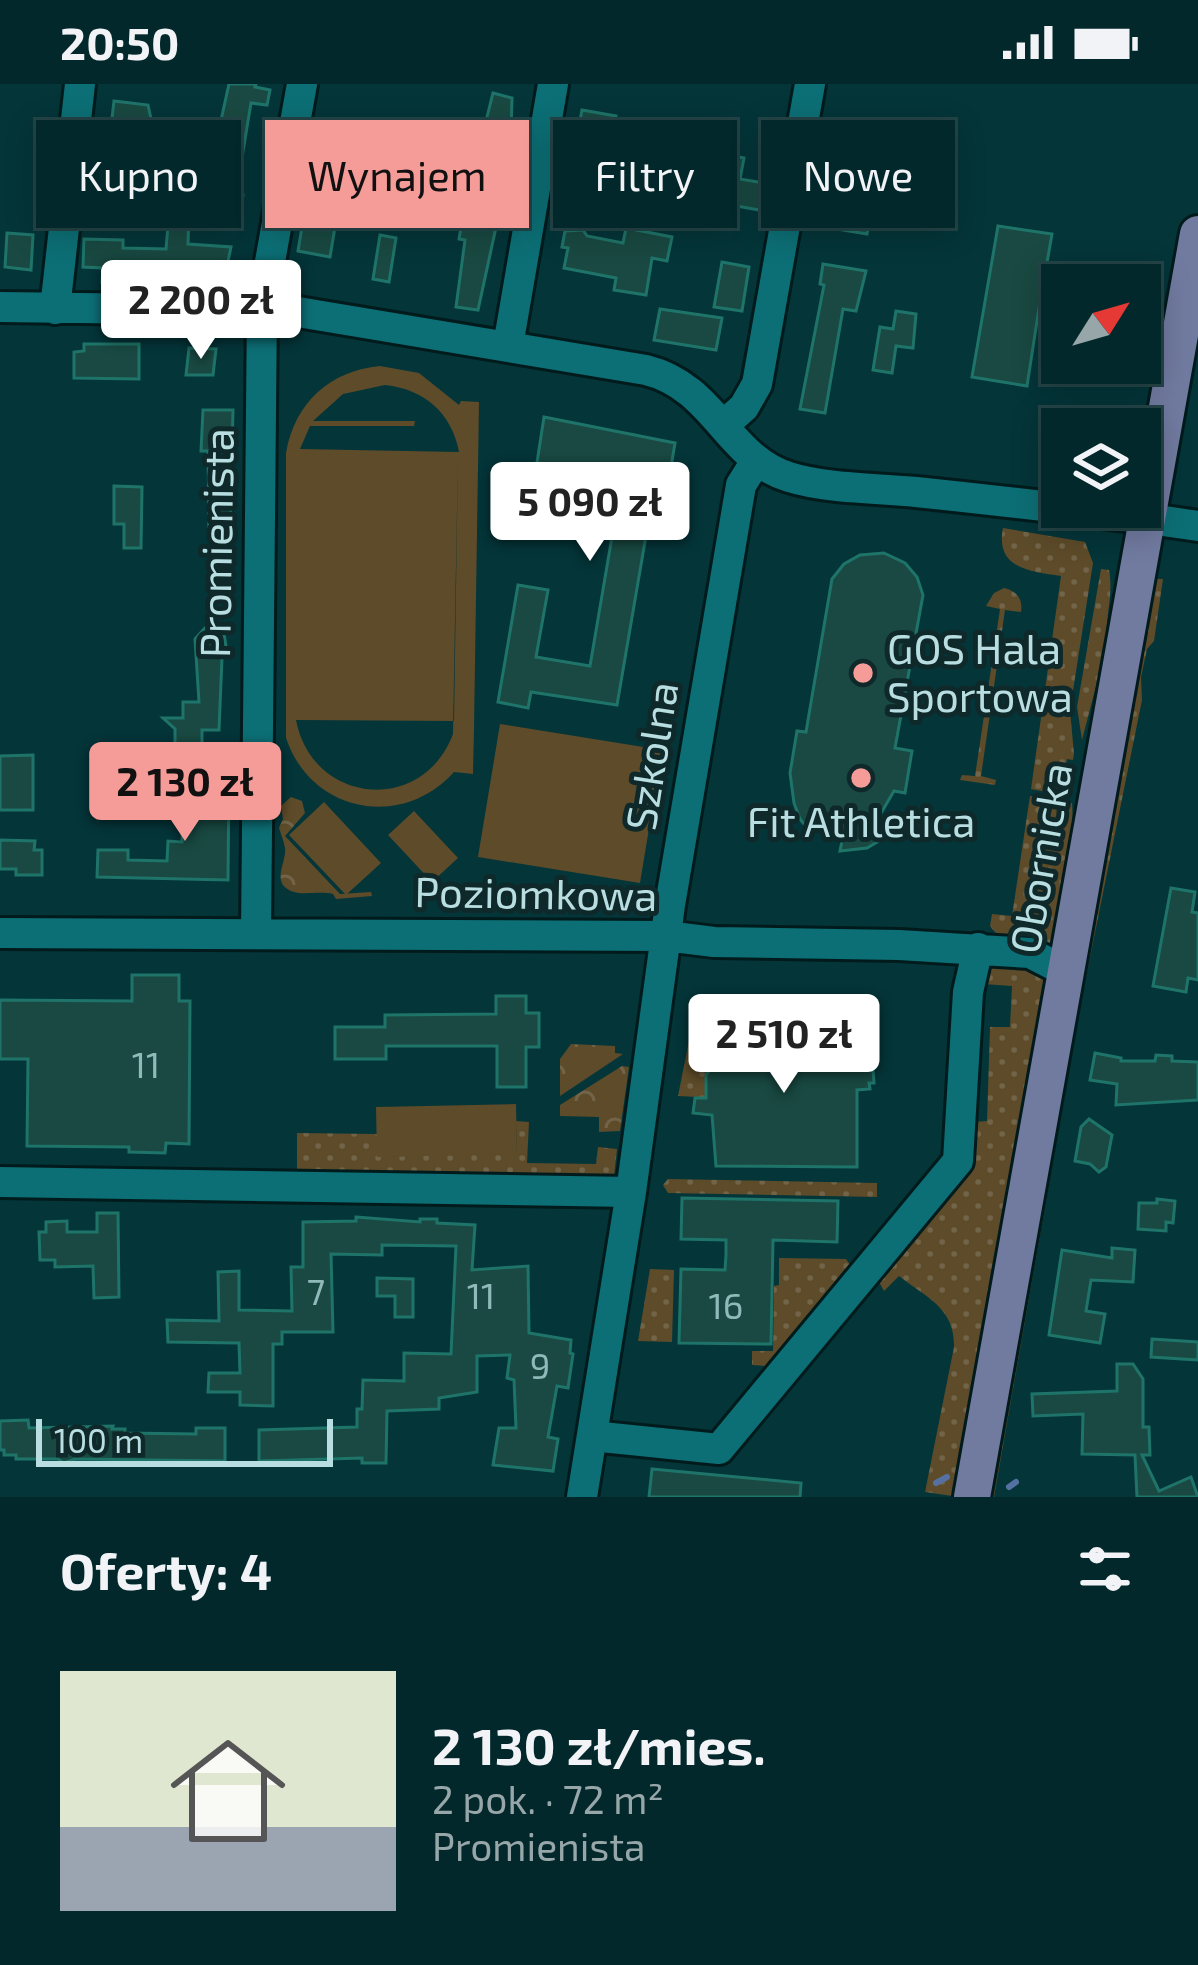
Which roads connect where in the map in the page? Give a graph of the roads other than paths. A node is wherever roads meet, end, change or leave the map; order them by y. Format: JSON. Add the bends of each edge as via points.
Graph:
{"nodes":[{"id":1,"x":80,"y":84,"type":"edge"},
{"id":2,"x":302,"y":84,"type":"edge"},
{"id":3,"x":553,"y":84,"type":"edge"},
{"id":4,"x":810,"y":84,"type":"edge"},
{"id":5,"x":1198,"y":234,"type":"edge"},
{"id":6,"x":262,"y":306,"type":"junction"},
{"id":7,"x":0,"y":307,"type":"edge"},
{"id":8,"x":55,"y":309,"type":"junction"},
{"id":9,"x":508,"y":346,"type":"junction"},
{"id":10,"x":725,"y":424,"type":"junction"},
{"id":11,"x":1161,"y":440,"type":"edge"},
{"id":12,"x":756,"y":461,"type":"junction"},
{"id":13,"x":1041,"y":506,"type":"edge"},
{"id":14,"x":1161,"y":520,"type":"edge"},
{"id":15,"x":1198,"y":526,"type":"edge"},
{"id":16,"x":1145,"y":528,"type":"edge"},
{"id":17,"x":0,"y":933,"type":"edge"},
{"id":18,"x":256,"y":934,"type":"junction"},
{"id":19,"x":666,"y":936,"type":"junction"},
{"id":20,"x":978,"y":948,"type":"junction"},
{"id":21,"x":1066,"y":972,"type":"junction"},
{"id":22,"x":0,"y":1183,"type":"edge"},
{"id":23,"x":631,"y":1192,"type":"junction"},
{"id":24,"x":592,"y":1436,"type":"junction"},
{"id":25,"x":582,"y":1497,"type":"edge"},
{"id":26,"x":972,"y":1497,"type":"edge"}],
"edges":[{"from":1,"to":8,"type":"street"},
{"from":2,"to":6,"type":"street","name":"Promienista"},
{"from":3,"to":9,"type":"street"},
{"from":4,"to":10,"type":"street","via":[[758,384]]},
{"from":5,"to":11,"type":"main road","name":"Obornicka"},
{"from":6,"to":8,"type":"street"},
{"from":6,"to":9,"type":"street"},
{"from":6,"to":18,"type":"street","name":"Promienista"},
{"from":7,"to":8,"type":"street"},
{"from":9,"to":10,"type":"street","via":[[667,375]]},
{"from":10,"to":12,"type":"street"},
{"from":12,"to":13,"type":"street","via":[[793,478]]},
{"from":12,"to":19,"type":"street","name":"Szkolna","via":[[741,485]]},
{"from":14,"to":15,"type":"street"},
{"from":16,"to":21,"type":"main road","name":"Obornicka"},
{"from":17,"to":18,"type":"street","name":"Poziomkowa"},
{"from":18,"to":19,"type":"street","name":"Poziomkowa"},
{"from":19,"to":20,"type":"street","name":"Poziomkowa"},
{"from":19,"to":23,"type":"street","name":"Szkolna"},
{"from":20,"to":21,"type":"street","name":"Poziomkowa","via":[[1030,952]]},
{"from":20,"to":24,"type":"street","via":[[958,1161],[719,1449]]},
{"from":21,"to":26,"type":"main road","name":"Obornicka"},
{"from":22,"to":23,"type":"street"},
{"from":23,"to":24,"type":"street","name":"Szkolna"},
{"from":24,"to":25,"type":"street","name":"Szkolna"}]}
